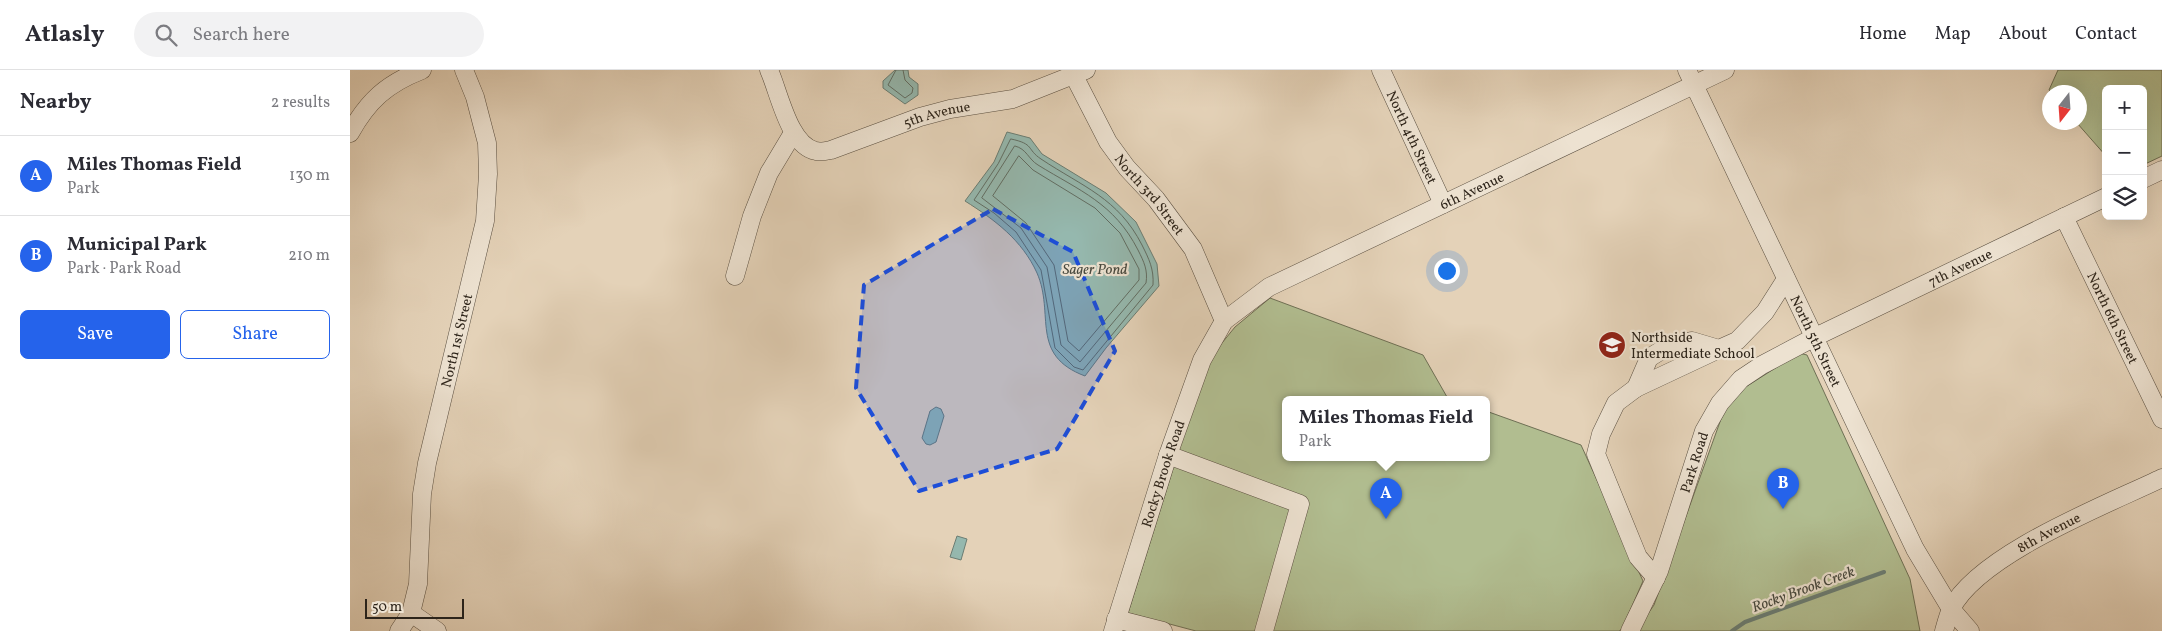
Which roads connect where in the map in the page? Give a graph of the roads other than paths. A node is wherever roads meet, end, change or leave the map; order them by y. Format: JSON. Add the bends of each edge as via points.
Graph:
{"nodes":[{"id":1,"x":422,"y":70,"type":"edge"},
{"id":2,"x":464,"y":70,"type":"edge"},
{"id":3,"x":769,"y":70,"type":"edge"},
{"id":4,"x":1381,"y":70,"type":"edge"},
{"id":5,"x":1726,"y":70,"type":"edge"},
{"id":6,"x":1077,"y":72,"type":"edge"},
{"id":7,"x":1690,"y":77,"type":"edge"},
{"id":8,"x":793,"y":132,"type":"junction"},
{"id":9,"x":350,"y":134,"type":"edge"},
{"id":10,"x":2162,"y":170,"type":"edge"},
{"id":11,"x":2147,"y":178,"type":"edge"},
{"id":12,"x":2102,"y":200,"type":"edge"},
{"id":13,"x":1443,"y":204,"type":"junction"},
{"id":14,"x":2064,"y":217,"type":"junction"},
{"id":15,"x":735,"y":276,"type":"dead end"},
{"id":16,"x":1786,"y":279,"type":"junction"},
{"id":17,"x":1224,"y":321,"type":"junction"},
{"id":18,"x":1813,"y":338,"type":"junction"},
{"id":19,"x":1719,"y":349,"type":"junction"},
{"id":20,"x":1636,"y":388,"type":"junction"},
{"id":21,"x":2162,"y":419,"type":"edge"},
{"id":22,"x":1168,"y":455,"type":"junction"},
{"id":23,"x":2162,"y":478,"type":"edge"},
{"id":24,"x":1656,"y":578,"type":"junction"},
{"id":25,"x":1951,"y":609,"type":"junction"},
{"id":26,"x":411,"y":613,"type":"junction"},
{"id":27,"x":1114,"y":625,"type":"edge"},
{"id":28,"x":399,"y":631,"type":"edge"},
{"id":29,"x":436,"y":631,"type":"edge"},
{"id":30,"x":1163,"y":631,"type":"edge"},
{"id":31,"x":1264,"y":631,"type":"edge"},
{"id":32,"x":1630,"y":631,"type":"edge"},
{"id":33,"x":1944,"y":631,"type":"edge"},
{"id":34,"x":1970,"y":631,"type":"edge"}],
"edges":[{"from":1,"to":9,"type":"street","via":[[398,81],[374,98],[364,108]]},
{"from":2,"to":26,"type":"street","name":"North 1st Street","via":[[476,97],[487,143],[485,221],[427,463],[422,494],[418,580]]},
{"from":3,"to":8,"type":"street"},
{"from":4,"to":13,"type":"street","name":"North 4th Street"},
{"from":5,"to":7,"type":"street","name":"6th Avenue"},
{"from":6,"to":8,"type":"street","name":"5th Avenue","via":[[1013,99],[920,116],[831,150],[816,151],[803,146]]},
{"from":6,"to":17,"type":"street","name":"North 3rd Street","via":[[1108,142],[1193,249]]},
{"from":7,"to":13,"type":"street","name":"6th Avenue"},
{"from":7,"to":16,"type":"street","name":"North 5th Street"},
{"from":8,"to":15,"type":"street","via":[[769,173],[752,216]]},
{"from":10,"to":11,"type":"street"},
{"from":12,"to":14,"type":"street","name":"7th Avenue"},
{"from":13,"to":17,"type":"street","name":"6th Avenue","via":[[1269,287]]},
{"from":14,"to":18,"type":"street","name":"7th Avenue"},
{"from":14,"to":21,"type":"street","name":"North 6th Street"},
{"from":16,"to":18,"type":"street","name":"North 5th Street"},
{"from":16,"to":19,"type":"street","via":[[1765,312],[1744,334]]},
{"from":17,"to":22,"type":"street","name":"Rocky Brook Road","via":[[1202,360]]},
{"from":18,"to":24,"type":"street","name":"Park Road","via":[[1748,374],[1720,403],[1704,431]]},
{"from":18,"to":25,"type":"street","name":"North 5th Street","via":[[1915,549]]},
{"from":19,"to":20,"type":"street"},
{"from":19,"to":20,"type":"street","via":[[1692,342],[1665,348],[1649,358]]},
{"from":20,"to":24,"type":"street","via":[[1616,403],[1600,434],[1596,454],[1638,557]]},
{"from":22,"to":27,"type":"street","name":"Rocky Brook Road"},
{"from":22,"to":31,"type":"street","via":[[1300,504]]},
{"from":23,"to":25,"type":"street","name":"8th Avenue","via":[[2017,548],[1978,576]]},
{"from":24,"to":32,"type":"street","name":"Park Road"},
{"from":25,"to":33,"type":"street"},
{"from":25,"to":34,"type":"street","name":"North 5th Street"},
{"from":26,"to":28,"type":"street"},
{"from":26,"to":29,"type":"street"},
{"from":27,"to":30,"type":"street"}]}
